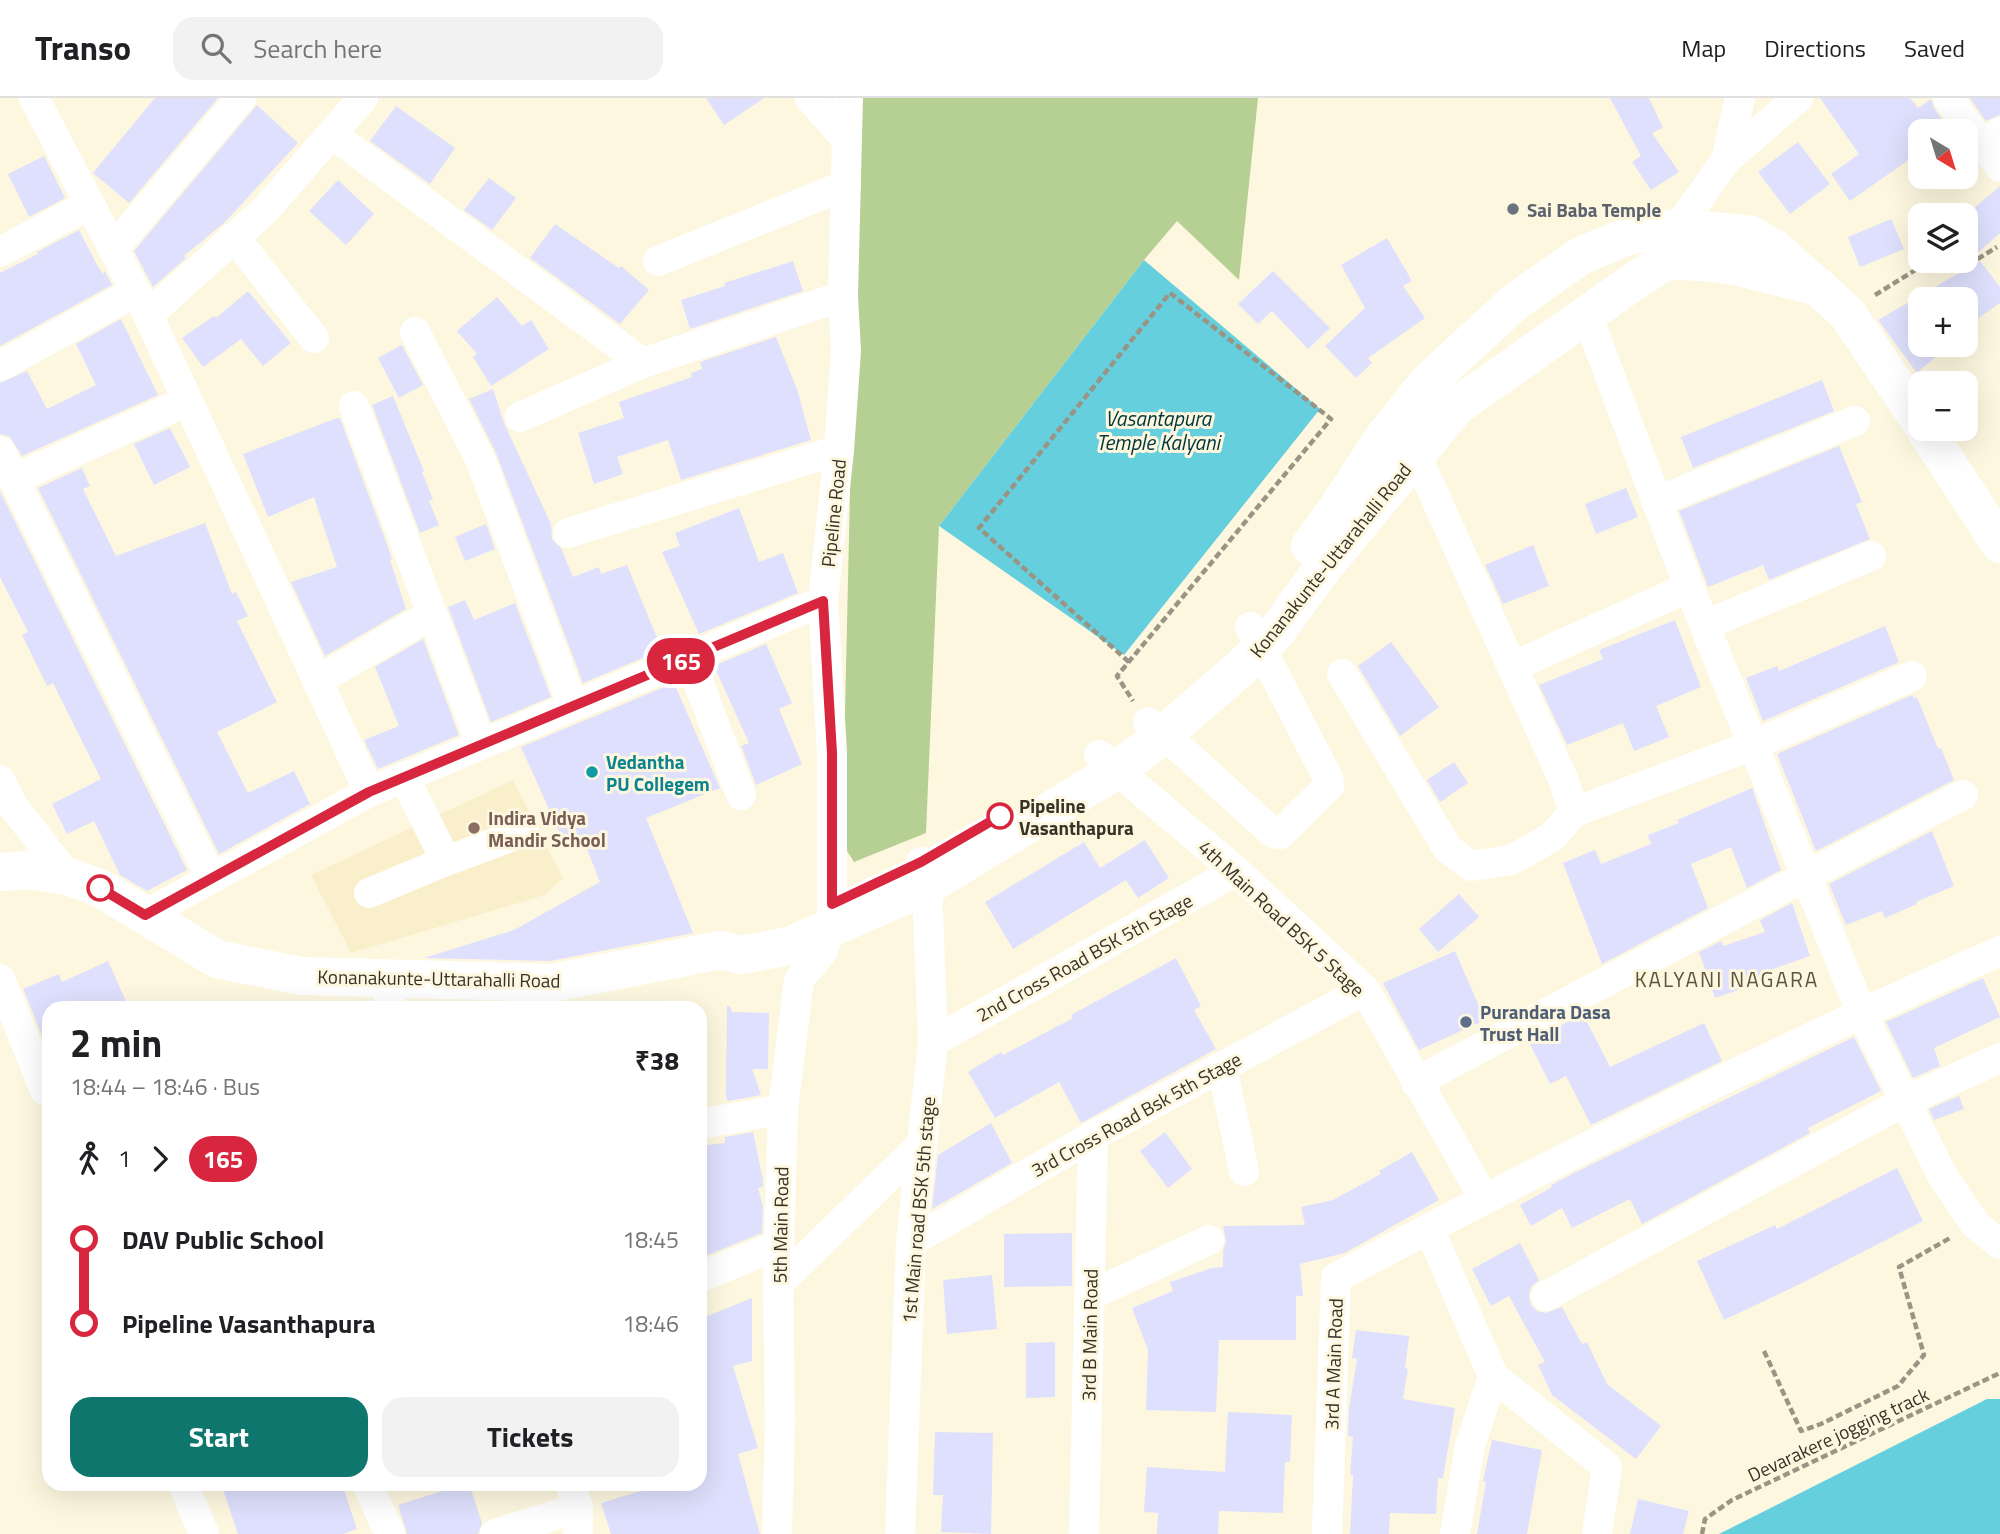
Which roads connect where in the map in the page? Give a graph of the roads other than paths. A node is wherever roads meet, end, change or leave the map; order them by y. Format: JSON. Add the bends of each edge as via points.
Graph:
{"nodes":[{"id":1,"x":242,"y":98,"type":"edge"},
{"id":2,"x":363,"y":98,"type":"edge"},
{"id":3,"x":810,"y":98,"type":"edge"},
{"id":4,"x":848,"y":98,"type":"edge"},
{"id":5,"x":1740,"y":98,"type":"edge"},
{"id":6,"x":1798,"y":98,"type":"edge"},
{"id":7,"x":1948,"y":98,"type":"edge"},
{"id":8,"x":40,"y":101,"type":"edge"},
{"id":9,"x":333,"y":135,"type":"junction"},
{"id":10,"x":847,"y":140,"type":"junction"},
{"id":11,"x":1994,"y":148,"type":"edge"},
{"id":12,"x":1726,"y":160,"type":"junction"},
{"id":13,"x":846,"y":185,"type":"junction"},
{"id":14,"x":90,"y":204,"type":"junction"},
{"id":15,"x":234,"y":237,"type":"junction"},
{"id":16,"x":1673,"y":244,"type":"junction"},
{"id":17,"x":113,"y":249,"type":"junction"},
{"id":18,"x":0,"y":252,"type":"edge"},
{"id":19,"x":659,"y":261,"type":"dead end"},
{"id":20,"x":843,"y":296,"type":"junction"},
{"id":21,"x":142,"y":304,"type":"junction"},
{"id":22,"x":1587,"y":315,"type":"junction"},
{"id":23,"x":415,"y":332,"type":"dead end"},
{"id":24,"x":314,"y":338,"type":"dead end"},
{"id":25,"x":643,"y":363,"type":"junction"},
{"id":26,"x":0,"y":366,"type":"edge"},
{"id":27,"x":1428,"y":382,"type":"junction"},
{"id":28,"x":187,"y":401,"type":"junction"},
{"id":29,"x":1908,"y":403,"type":"edge"},
{"id":30,"x":354,"y":405,"type":"dead end"},
{"id":31,"x":1457,"y":405,"type":"junction"},
{"id":32,"x":520,"y":417,"type":"dead end"},
{"id":33,"x":1856,"y":421,"type":"dead end"},
{"id":34,"x":1933,"y":441,"type":"edge"},
{"id":35,"x":839,"y":450,"type":"junction"},
{"id":36,"x":0,"y":451,"type":"edge"},
{"id":37,"x":1416,"y":455,"type":"junction"},
{"id":38,"x":14,"y":479,"type":"junction"},
{"id":39,"x":1657,"y":502,"type":"junction"},
{"id":40,"x":568,"y":533,"type":"dead end"},
{"id":41,"x":2000,"y":544,"type":"edge"},
{"id":42,"x":1871,"y":556,"type":"dead end"},
{"id":43,"x":1689,"y":587,"type":"junction"},
{"id":44,"x":823,"y":601,"type":"junction"},
{"id":45,"x":432,"y":614,"type":"junction"},
{"id":46,"x":1705,"y":625,"type":"junction"},
{"id":47,"x":1255,"y":637,"type":"junction"},
{"id":48,"x":689,"y":658,"type":"junction"},
{"id":49,"x":1512,"y":667,"type":"junction"},
{"id":50,"x":1342,"y":674,"type":"dead end"},
{"id":51,"x":1912,"y":676,"type":"dead end"},
{"id":52,"x":317,"y":681,"type":"junction"},
{"id":53,"x":573,"y":706,"type":"junction"},
{"id":54,"x":1156,"y":728,"type":"junction"},
{"id":55,"x":481,"y":744,"type":"junction"},
{"id":56,"x":1753,"y":745,"type":"junction"},
{"id":57,"x":1107,"y":763,"type":"junction"},
{"id":58,"x":404,"y":777,"type":"junction"},
{"id":59,"x":369,"y":792,"type":"junction"},
{"id":60,"x":1963,"y":794,"type":"dead end"},
{"id":61,"x":741,"y":795,"type":"dead end"},
{"id":62,"x":4,"y":798,"type":"edge"},
{"id":63,"x":1574,"y":812,"type":"junction"},
{"id":64,"x":524,"y":832,"type":"dead end"},
{"id":65,"x":446,"y":862,"type":"junction"},
{"id":66,"x":1236,"y":871,"type":"junction"},
{"id":67,"x":0,"y":872,"type":"edge"},
{"id":68,"x":924,"y":874,"type":"junction"},
{"id":69,"x":68,"y":876,"type":"junction"},
{"id":70,"x":1806,"y":876,"type":"junction"},
{"id":71,"x":211,"y":878,"type":"junction"},
{"id":72,"x":369,"y":892,"type":"dead end"},
{"id":73,"x":145,"y":915,"type":"junction"},
{"id":74,"x":832,"y":916,"type":"junction"},
{"id":75,"x":2000,"y":951,"type":"edge"},
{"id":76,"x":0,"y":979,"type":"edge"},
{"id":77,"x":1364,"y":990,"type":"junction"},
{"id":78,"x":388,"y":993,"type":"edge"},
{"id":79,"x":1861,"y":1012,"type":"junction"},
{"id":80,"x":933,"y":1042,"type":"junction"},
{"id":81,"x":2000,"y":1058,"type":"edge"},
{"id":82,"x":1222,"y":1067,"type":"junction"},
{"id":83,"x":1416,"y":1082,"type":"junction"},
{"id":84,"x":42,"y":1083,"type":"edge"},
{"id":85,"x":1905,"y":1101,"type":"junction"},
{"id":86,"x":783,"y":1109,"type":"junction"},
{"id":87,"x":707,"y":1123,"type":"edge"},
{"id":88,"x":1093,"y":1136,"type":"junction"},
{"id":89,"x":922,"y":1144,"type":"junction"},
{"id":90,"x":1244,"y":1171,"type":"dead end"},
{"id":91,"x":1484,"y":1198,"type":"junction"},
{"id":92,"x":1429,"y":1228,"type":"junction"},
{"id":93,"x":1209,"y":1240,"type":"dead end"},
{"id":94,"x":911,"y":1242,"type":"junction"},
{"id":95,"x":2000,"y":1244,"type":"edge"},
{"id":96,"x":779,"y":1245,"type":"junction"},
{"id":97,"x":707,"y":1274,"type":"edge"},
{"id":98,"x":778,"y":1284,"type":"junction"},
{"id":99,"x":1089,"y":1296,"type":"junction"},
{"id":100,"x":1546,"y":1296,"type":"dead end"},
{"id":101,"x":1493,"y":1376,"type":"junction"},
{"id":102,"x":186,"y":1491,"type":"edge"},
{"id":103,"x":370,"y":1491,"type":"edge"},
{"id":104,"x":575,"y":1509,"type":"edge"},
{"id":105,"x":204,"y":1534,"type":"edge"},
{"id":106,"x":390,"y":1534,"type":"edge"},
{"id":107,"x":495,"y":1534,"type":"edge"},
{"id":108,"x":777,"y":1534,"type":"edge"},
{"id":109,"x":900,"y":1534,"type":"edge"},
{"id":110,"x":1084,"y":1534,"type":"edge"},
{"id":111,"x":1327,"y":1534,"type":"edge"},
{"id":112,"x":1455,"y":1534,"type":"edge"},
{"id":113,"x":1597,"y":1534,"type":"edge"}],
"edges":[{"from":1,"to":17,"type":"street"},
{"from":2,"to":9,"type":"street"},
{"from":3,"to":10,"type":"street"},
{"from":4,"to":10,"type":"street","name":"Pipeline Road"},
{"from":5,"to":12,"type":"street"},
{"from":6,"to":12,"type":"street"},
{"from":7,"to":11,"type":"street"},
{"from":8,"to":14,"type":"street"},
{"from":9,"to":15,"type":"street"},
{"from":9,"to":25,"type":"street"},
{"from":10,"to":13,"type":"street","name":"Pipeline Road"},
{"from":12,"to":16,"type":"street"},
{"from":13,"to":19,"type":"street"},
{"from":13,"to":20,"type":"street","name":"Pipeline Road"},
{"from":14,"to":17,"type":"street"},
{"from":14,"to":18,"type":"street"},
{"from":15,"to":21,"type":"street"},
{"from":15,"to":24,"type":"street"},
{"from":16,"to":22,"type":"main road","name":"Konanakunte-Uttarahalli Road","via":[[1639,278]]},
{"from":16,"to":27,"type":"main road","via":[[1631,235],[1581,255],[1516,301]]},
{"from":16,"to":29,"type":"main road","via":[[1751,235],[1775,248],[1847,313]]},
{"from":17,"to":21,"type":"street"},
{"from":20,"to":25,"type":"street"},
{"from":20,"to":35,"type":"street","name":"Pipeline Road","via":[[846,351]]},
{"from":21,"to":26,"type":"street"},
{"from":21,"to":28,"type":"street"},
{"from":22,"to":31,"type":"main road","name":"Konanakunte-Uttarahalli Road"},
{"from":22,"to":39,"type":"street"},
{"from":23,"to":53,"type":"street","via":[[480,459]]},
{"from":25,"to":32,"type":"street"},
{"from":27,"to":31,"type":"main road"},
{"from":27,"to":47,"type":"main road","via":[[1384,437]]},
{"from":28,"to":38,"type":"street"},
{"from":28,"to":52,"type":"street"},
{"from":30,"to":45,"type":"street"},
{"from":31,"to":37,"type":"main road","name":"Konanakunte-Uttarahalli Road"},
{"from":33,"to":39,"type":"street"},
{"from":34,"to":41,"type":"main road"},
{"from":35,"to":40,"type":"street"},
{"from":35,"to":44,"type":"street","name":"Pipeline Road"},
{"from":36,"to":38,"type":"street"},
{"from":37,"to":47,"type":"main road","name":"Konanakunte-Uttarahalli Road","via":[[1277,631]]},
{"from":37,"to":49,"type":"street"},
{"from":38,"to":71,"type":"street"},
{"from":39,"to":43,"type":"street"},
{"from":42,"to":46,"type":"street"},
{"from":43,"to":46,"type":"street"},
{"from":43,"to":49,"type":"street"},
{"from":44,"to":48,"type":"street"},
{"from":44,"to":74,"type":"street","name":"Pipeline Road","via":[[832,753]]},
{"from":45,"to":52,"type":"street"},
{"from":45,"to":55,"type":"street"},
{"from":46,"to":56,"type":"street"},
{"from":47,"to":54,"type":"main road","name":"Konanakunte-Uttarahalli Road","via":[[1180,697]]},
{"from":47,"to":54,"type":"street","via":[[1328,778],[1329,786],[1280,834]]},
{"from":48,"to":53,"type":"street"},
{"from":48,"to":61,"type":"street"},
{"from":49,"to":63,"type":"street"},
{"from":50,"to":63,"type":"street","via":[[1448,849],[1471,866],[1511,860],[1552,837]]},
{"from":51,"to":56,"type":"street"},
{"from":52,"to":59,"type":"street"},
{"from":53,"to":55,"type":"street"},
{"from":54,"to":57,"type":"main road","name":"Konanakunte-Uttarahalli Road"},
{"from":55,"to":58,"type":"street"},
{"from":56,"to":63,"type":"street"},
{"from":56,"to":70,"type":"street"},
{"from":57,"to":66,"type":"street","name":"4th Main Road BSK 5 Stage"},
{"from":57,"to":68,"type":"main road","name":"Konanakunte-Uttarahalli Road"},
{"from":58,"to":59,"type":"street"},
{"from":58,"to":65,"type":"street"},
{"from":59,"to":71,"type":"street"},
{"from":60,"to":70,"type":"street"},
{"from":62,"to":69,"type":"street"},
{"from":64,"to":65,"type":"street"},
{"from":65,"to":72,"type":"street"},
{"from":66,"to":77,"type":"street","name":"4th Main Road BSK 5 Stage"},
{"from":66,"to":80,"type":"street","name":"2nd Cross Road BSK 5th Stage"},
{"from":67,"to":69,"type":"main road","name":"Konanakunte-Uttarahalli Road","via":[[29,870]]},
{"from":68,"to":74,"type":"main road","name":"Konanakunte-Uttarahalli Road"},
{"from":68,"to":80,"type":"street","name":"1st Main road BSK 5th stage"},
{"from":69,"to":73,"type":"main road","name":"Konanakunte-Uttarahalli Road","via":[[100,888]]},
{"from":70,"to":79,"type":"street"},
{"from":70,"to":83,"type":"street"},
{"from":71,"to":73,"type":"street"},
{"from":73,"to":78,"type":"main road","name":"Konanakunte-Uttarahalli Road","via":[[217,959]]},
{"from":74,"to":78,"type":"main road","name":"Konanakunte-Uttarahalli Road","via":[[736,940],[721,950],[551,983]]},
{"from":74,"to":86,"type":"street","name":"5th Main Road","via":[[822,951],[799,980]]},
{"from":75,"to":79,"type":"street","name":"3rd A Main Road"},
{"from":76,"to":84,"type":"street"},
{"from":77,"to":82,"type":"street","name":"3rd Cross Road Bsk 5th Stage"},
{"from":77,"to":83,"type":"street","name":"4th Main Road BSK 5 Stage"},
{"from":79,"to":85,"type":"street"},
{"from":79,"to":91,"type":"street","name":"3rd A Main Road"},
{"from":80,"to":89,"type":"street","name":"1st Main road BSK 5th stage"},
{"from":81,"to":85,"type":"street"},
{"from":82,"to":88,"type":"street","name":"3rd Cross Road Bsk 5th Stage"},
{"from":82,"to":90,"type":"street"},
{"from":83,"to":91,"type":"street","name":"4th Main Road BSK 5 Stage"},
{"from":85,"to":95,"type":"street","via":[[1942,1175],[1975,1224]]},
{"from":85,"to":100,"type":"street"},
{"from":86,"to":87,"type":"street"},
{"from":86,"to":96,"type":"street","name":"5th Main Road"},
{"from":88,"to":94,"type":"street","name":"3rd Cross Road Bsk 5th Stage"},
{"from":88,"to":99,"type":"street","name":"3rd B Main Road"},
{"from":89,"to":94,"type":"street","name":"1st Main road BSK 5th stage"},
{"from":89,"to":98,"type":"street"},
{"from":91,"to":92,"type":"street","name":"3rd A Main Road"},
{"from":92,"to":101,"type":"street"},
{"from":92,"to":111,"type":"street","name":"3rd A Main Road","via":[[1336,1278]]},
{"from":93,"to":99,"type":"street"},
{"from":94,"to":109,"type":"street","name":"1st Main road BSK 5th stage"},
{"from":96,"to":97,"type":"street"},
{"from":96,"to":98,"type":"street","name":"5th Main Road"},
{"from":98,"to":108,"type":"street","name":"5th Main Road"},
{"from":99,"to":110,"type":"street","name":"3rd B Main Road"},
{"from":101,"to":112,"type":"street","via":[[1470,1447]]},
{"from":101,"to":113,"type":"street","via":[[1607,1467]]},
{"from":102,"to":105,"type":"street"},
{"from":103,"to":106,"type":"street"},
{"from":104,"to":107,"type":"street"}]}
